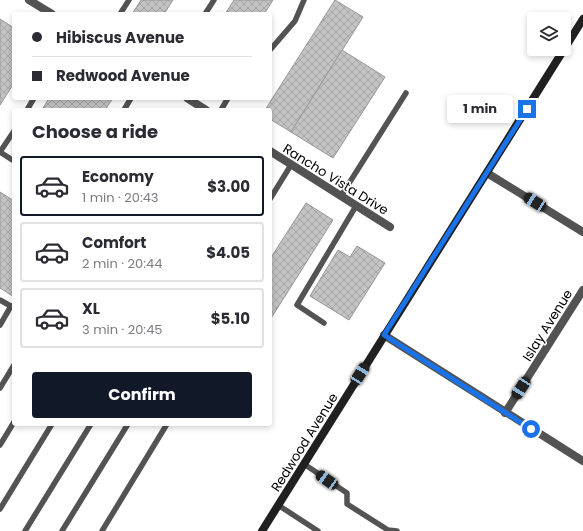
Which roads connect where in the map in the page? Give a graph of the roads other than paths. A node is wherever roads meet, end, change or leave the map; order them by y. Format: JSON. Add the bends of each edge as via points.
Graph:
{"nodes":[{"id":1,"x":29,"y":0,"type":"edge"},
{"id":2,"x":129,"y":0,"type":"edge"},
{"id":3,"x":214,"y":0,"type":"edge"},
{"id":4,"x":304,"y":0,"type":"edge"},
{"id":5,"x":49,"y":12,"type":"edge"},
{"id":6,"x":121,"y":12,"type":"edge"},
{"id":7,"x":206,"y":12,"type":"edge"},
{"id":8,"x":583,"y":19,"type":"edge"},
{"id":9,"x":272,"y":48,"type":"edge"},
{"id":10,"x":406,"y":92,"type":"dead end"},
{"id":11,"x":190,"y":100,"type":"edge"},
{"id":12,"x":203,"y":108,"type":"edge"},
{"id":13,"x":12,"y":134,"type":"edge"},
{"id":14,"x":272,"y":152,"type":"edge"},
{"id":15,"x":12,"y":160,"type":"edge"},
{"id":16,"x":291,"y":164,"type":"junction"},
{"id":17,"x":487,"y":173,"type":"junction"},
{"id":18,"x":272,"y":196,"type":"edge"},
{"id":19,"x":341,"y":196,"type":"junction"},
{"id":20,"x":356,"y":206,"type":"junction"},
{"id":21,"x":390,"y":227,"type":"dead end"},
{"id":22,"x":583,"y":232,"type":"edge"},
{"id":23,"x":583,"y":290,"type":"edge"},
{"id":24,"x":0,"y":300,"type":"edge"},
{"id":25,"x":12,"y":306,"type":"edge"},
{"id":26,"x":12,"y":308,"type":"edge"},
{"id":27,"x":324,"y":323,"type":"dead end"},
{"id":28,"x":0,"y":325,"type":"edge"},
{"id":29,"x":384,"y":335,"type":"junction"},
{"id":30,"x":12,"y":368,"type":"edge"},
{"id":31,"x":0,"y":388,"type":"edge"},
{"id":32,"x":506,"y":413,"type":"junction"},
{"id":33,"x":12,"y":425,"type":"edge"},
{"id":34,"x":51,"y":426,"type":"edge"},
{"id":35,"x":90,"y":426,"type":"edge"},
{"id":36,"x":127,"y":426,"type":"edge"},
{"id":37,"x":166,"y":426,"type":"edge"},
{"id":38,"x":0,"y":445,"type":"edge"},
{"id":39,"x":583,"y":461,"type":"edge"},
{"id":40,"x":304,"y":464,"type":"junction"},
{"id":41,"x":278,"y":505,"type":"junction"},
{"id":42,"x":0,"y":509,"type":"edge"},
{"id":43,"x":25,"y":531,"type":"edge"},
{"id":44,"x":62,"y":531,"type":"edge"},
{"id":45,"x":102,"y":531,"type":"edge"},
{"id":46,"x":262,"y":531,"type":"edge"},
{"id":47,"x":318,"y":531,"type":"edge"},
{"id":48,"x":397,"y":531,"type":"edge"}],
"edges":[{"from":1,"to":5,"type":"street"},
{"from":2,"to":6,"type":"lane"},
{"from":3,"to":7,"type":"lane"},
{"from":4,"to":9,"type":"lane","via":[[295,21]]},
{"from":8,"to":17,"type":"street","name":"Redwood Avenue"},
{"from":10,"to":19,"type":"lane"},
{"from":11,"to":12,"type":"street"},
{"from":13,"to":15,"type":"lane","via":[[0,152]]},
{"from":14,"to":16,"type":"street","name":"Rancho Vista Drive"},
{"from":16,"to":18,"type":"lane"},
{"from":16,"to":19,"type":"street","name":"Rancho Vista Drive"},
{"from":17,"to":22,"type":"street"},
{"from":17,"to":29,"type":"street","name":"Redwood Avenue"},
{"from":19,"to":20,"type":"street","name":"Rancho Vista Drive"},
{"from":20,"to":21,"type":"street","name":"Rancho Vista Drive"},
{"from":20,"to":27,"type":"lane","via":[[297,305]]},
{"from":23,"to":32,"type":"street","name":"Islay Avenue"},
{"from":24,"to":25,"type":"lane"},
{"from":26,"to":28,"type":"lane"},
{"from":29,"to":32,"type":"street"},
{"from":29,"to":40,"type":"street","name":"Redwood Avenue"},
{"from":30,"to":31,"type":"lane"},
{"from":32,"to":39,"type":"street"},
{"from":33,"to":38,"type":"lane"},
{"from":34,"to":42,"type":"lane"},
{"from":35,"to":43,"type":"lane"},
{"from":36,"to":44,"type":"lane"},
{"from":37,"to":45,"type":"lane"},
{"from":40,"to":41,"type":"street","name":"Redwood Avenue"},
{"from":40,"to":48,"type":"lane","via":[[347,493],[347,504],[388,530]]},
{"from":41,"to":46,"type":"street","name":"Redwood Avenue"},
{"from":41,"to":47,"type":"lane"}]}
